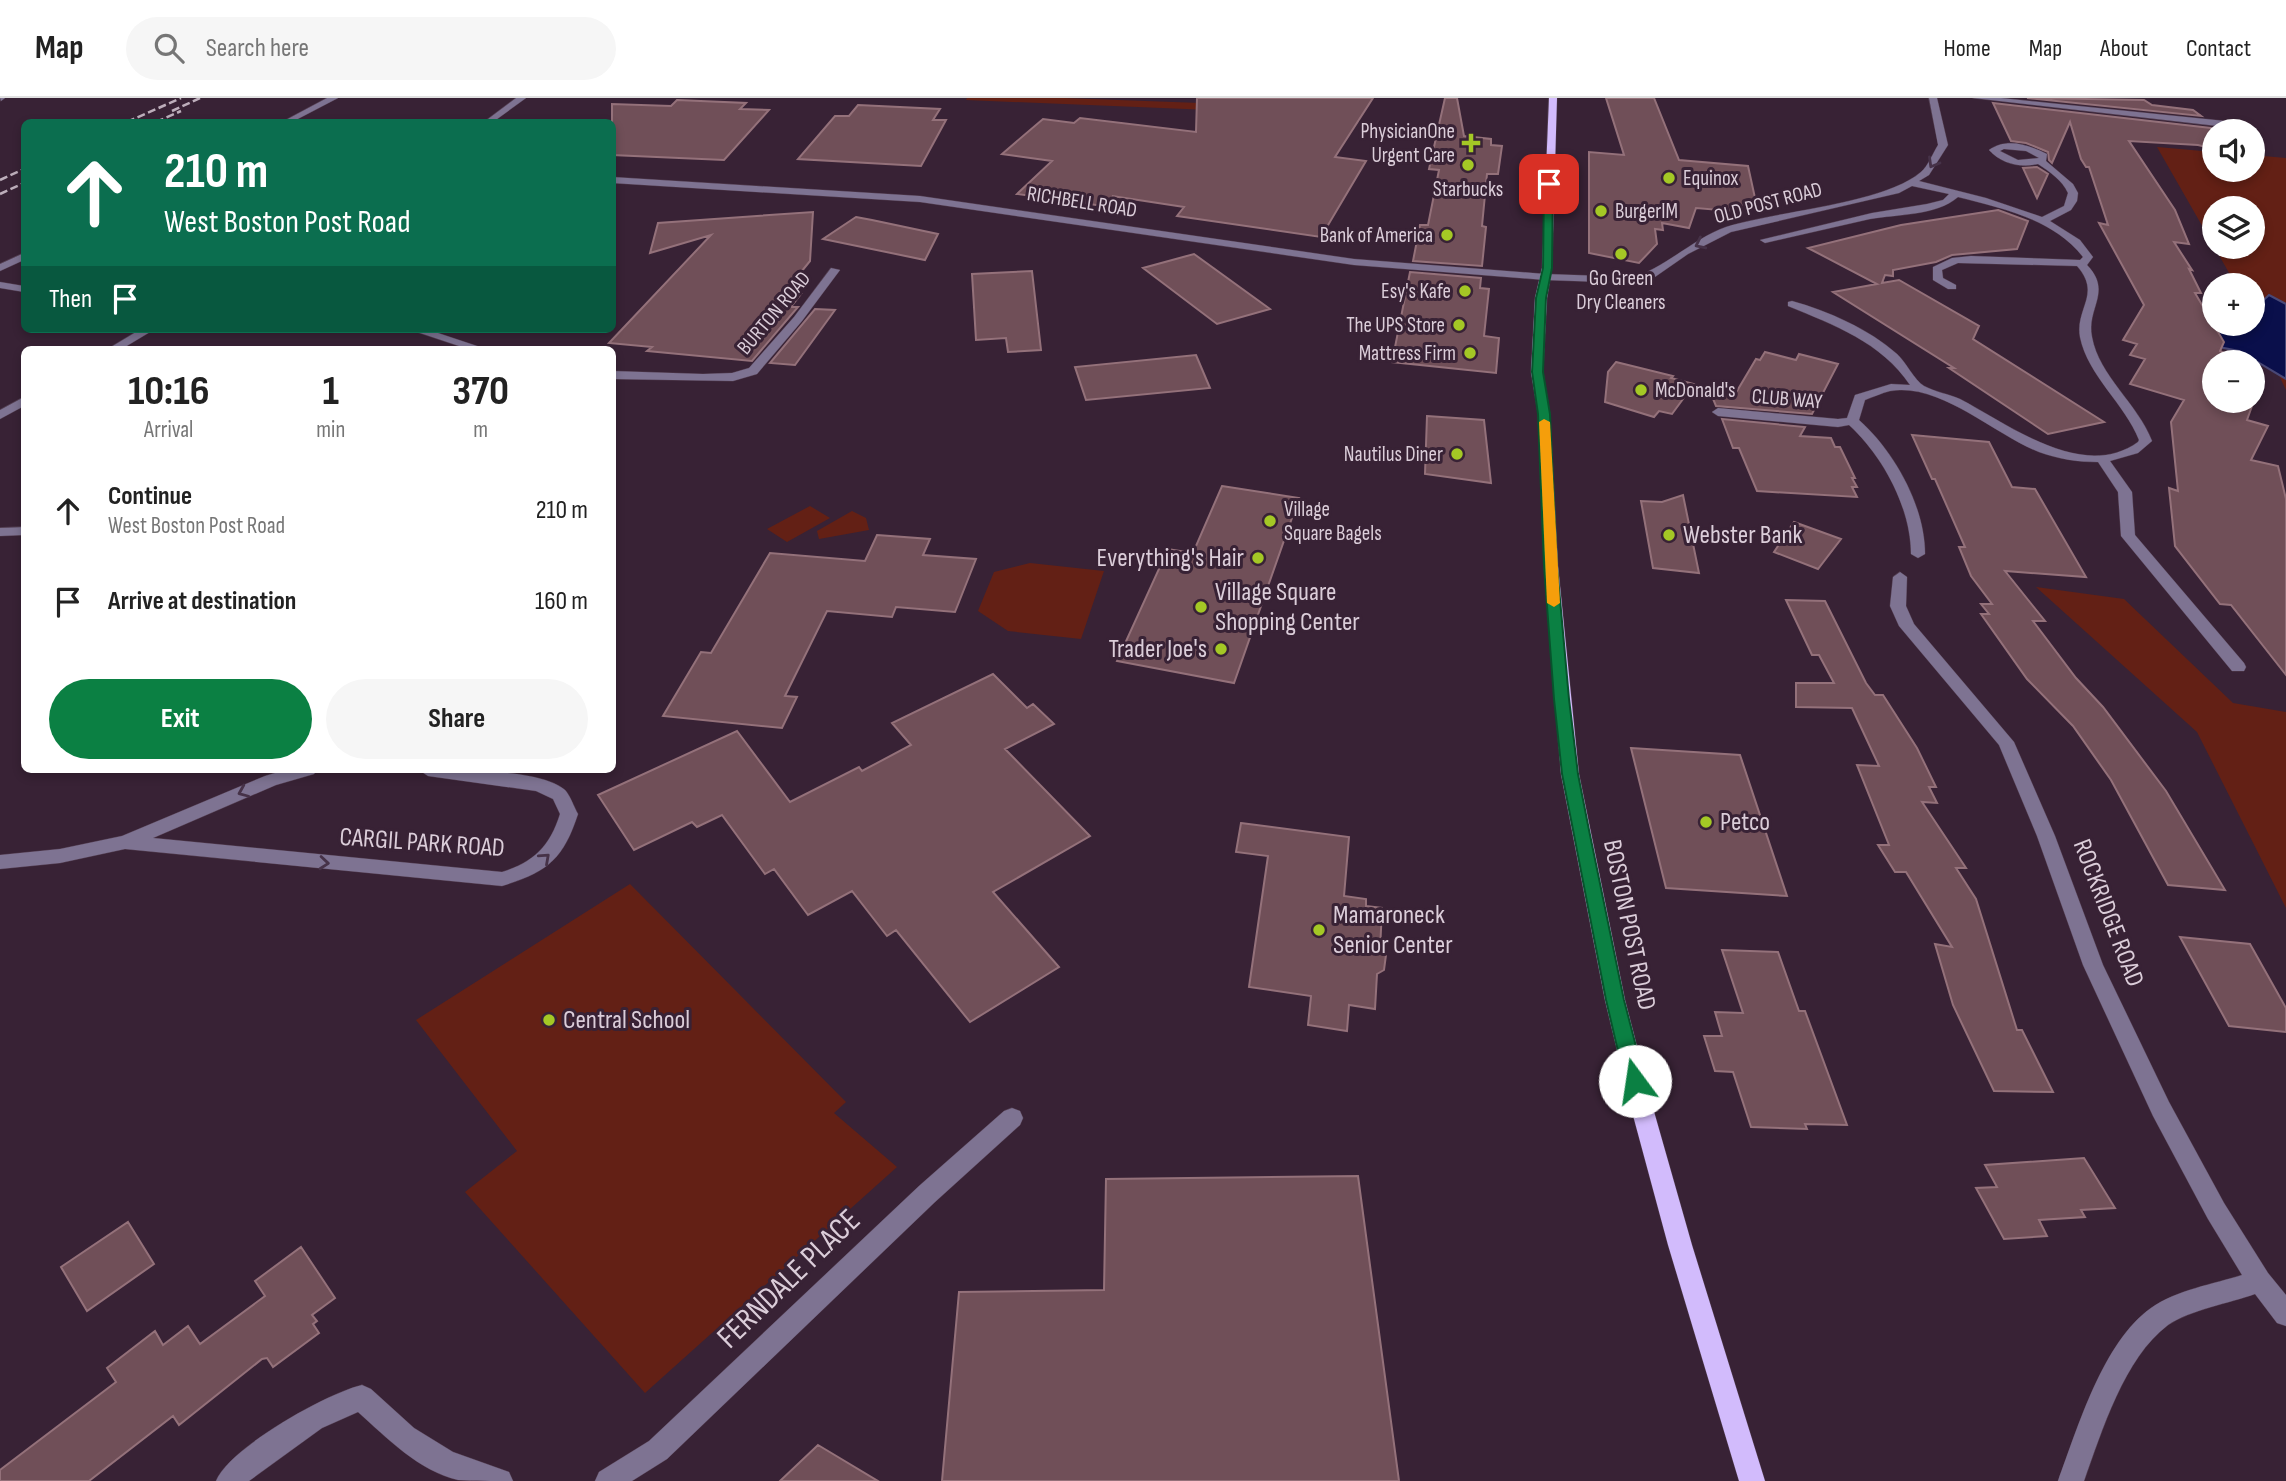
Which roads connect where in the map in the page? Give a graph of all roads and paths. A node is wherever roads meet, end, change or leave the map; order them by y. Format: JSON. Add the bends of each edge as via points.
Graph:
{"nodes":[{"id":1,"x":334,"y":98,"type":"edge"},
{"id":2,"x":522,"y":98,"type":"edge"},
{"id":3,"x":1553,"y":98,"type":"edge"},
{"id":4,"x":1933,"y":98,"type":"edge"},
{"id":5,"x":1976,"y":98,"type":"edge"},
{"id":6,"x":292,"y":119,"type":"edge"},
{"id":7,"x":492,"y":119,"type":"edge"},
{"id":8,"x":2202,"y":122,"type":"edge"},
{"id":9,"x":2041,"y":162,"type":"dead end"},
{"id":10,"x":616,"y":180,"type":"edge"},
{"id":11,"x":1913,"y":183,"type":"junction"},
{"id":12,"x":1955,"y":194,"type":"junction"},
{"id":13,"x":2042,"y":221,"type":"junction"},
{"id":14,"x":1765,"y":240,"type":"dead end"},
{"id":15,"x":21,"y":258,"type":"edge"},
{"id":16,"x":2080,"y":263,"type":"junction"},
{"id":17,"x":0,"y":268,"type":"edge"},
{"id":18,"x":835,"y":270,"type":"dead end"},
{"id":19,"x":1545,"y":277,"type":"junction"},
{"id":20,"x":0,"y":285,"type":"edge"},
{"id":21,"x":1952,"y":287,"type":"dead end"},
{"id":22,"x":21,"y":288,"type":"edge"},
{"id":23,"x":1792,"y":304,"type":"dead end"},
{"id":24,"x":142,"y":333,"type":"edge"},
{"id":25,"x":427,"y":333,"type":"edge"},
{"id":26,"x":119,"y":346,"type":"edge"},
{"id":27,"x":470,"y":346,"type":"edge"},
{"id":28,"x":616,"y":375,"type":"edge"},
{"id":29,"x":1918,"y":388,"type":"junction"},
{"id":30,"x":21,"y":403,"type":"edge"},
{"id":31,"x":1718,"y":412,"type":"dead end"},
{"id":32,"x":0,"y":415,"type":"edge"},
{"id":33,"x":1852,"y":421,"type":"junction"},
{"id":34,"x":2102,"y":459,"type":"junction"},
{"id":35,"x":21,"y":531,"type":"edge"},
{"id":36,"x":0,"y":532,"type":"edge"},
{"id":37,"x":1918,"y":554,"type":"dead end"},
{"id":38,"x":1900,"y":577,"type":"dead end"},
{"id":39,"x":2238,"y":667,"type":"dead end"},
{"id":40,"x":297,"y":773,"type":"edge"},
{"id":41,"x":450,"y":773,"type":"edge"},
{"id":42,"x":125,"y":842,"type":"junction"},
{"id":43,"x":0,"y":862,"type":"edge"},
{"id":44,"x":1012,"y":1118,"type":"dead end"},
{"id":45,"x":2260,"y":1281,"type":"junction"},
{"id":46,"x":2286,"y":1314,"type":"edge"},
{"id":47,"x":229,"y":1481,"type":"edge"},
{"id":48,"x":500,"y":1481,"type":"edge"},
{"id":49,"x":608,"y":1481,"type":"edge"},
{"id":50,"x":1752,"y":1481,"type":"edge"},
{"id":51,"x":2071,"y":1481,"type":"edge"}],
"edges":[{"from":1,"to":6,"type":"street"},
{"from":2,"to":7,"type":"street"},
{"from":3,"to":19,"type":"main road","name":"BOSTON POST ROAD"},
{"from":4,"to":11,"type":"street","name":"OLD POST ROAD","one_way":true,"via":[[1943,145],[1926,173]]},
{"from":5,"to":8,"type":"street"},
{"from":9,"to":13,"type":"street","via":[[2071,184],[2072,203],[2060,215]]},
{"from":10,"to":19,"type":"street","name":"RICHBELL ROAD","via":[[920,199],[1354,262]]},
{"from":11,"to":12,"type":"street"},
{"from":11,"to":19,"type":"street","name":"OLD POST ROAD","one_way":true,"via":[[1877,196],[1728,230],[1648,277],[1610,281]]},
{"from":12,"to":13,"type":"street"},
{"from":12,"to":14,"type":"street","via":[[1928,207]]},
{"from":13,"to":16,"type":"street","via":[[2084,248],[2088,257]]},
{"from":15,"to":17,"type":"street"},
{"from":16,"to":21,"type":"street","via":[[1956,260],[1937,269],[1935,275]]},
{"from":16,"to":34,"type":"street","via":[[2095,283],[2085,334],[2094,360],[2142,427],[2146,441],[2123,455]]},
{"from":18,"to":28,"type":"street","name":"BURTON ROAD","via":[[753,371],[703,378]]},
{"from":19,"to":50,"type":"main road","name":"BOSTON POST ROAD","via":[[1537,372],[1570,774],[1615,1000],[1642,1108]]},
{"from":20,"to":22,"type":"street"},
{"from":23,"to":29,"type":"street","via":[[1886,349],[1902,362]]},
{"from":24,"to":26,"type":"street"},
{"from":25,"to":27,"type":"street"},
{"from":29,"to":33,"type":"street","via":[[1870,391],[1859,398]]},
{"from":29,"to":34,"type":"street","via":[[1942,395],[2054,453]]},
{"from":30,"to":32,"type":"street"},
{"from":31,"to":33,"type":"street","name":"CLUB WAY"},
{"from":33,"to":37,"type":"street","via":[[1868,433],[1904,499],[1917,528]]},
{"from":34,"to":39,"type":"street","via":[[2124,492],[2128,536]]},
{"from":35,"to":36,"type":"street"},
{"from":38,"to":45,"type":"street","name":"ROCKRIDGE ROAD","via":[[1898,606],[1907,626],[2006,742],[2093,965],[2161,1109]]},
{"from":40,"to":42,"type":"street","name":"CARGIL PARK ROAD","one_way":true},
{"from":42,"to":41,"type":"street","name":"CARGIL PARK ROAD","one_way":true,"via":[[502,879],[547,860],[563,836],[569,814],[559,795],[538,785]]},
{"from":42,"to":43,"type":"street","name":"CARGIL PARK ROAD","via":[[60,856]]},
{"from":44,"to":49,"type":"street","name":"FERNDALE PLACE","via":[[658,1450]]},
{"from":45,"to":46,"type":"street","name":"ROCKRIDGE ROAD"},
{"from":45,"to":51,"type":"street","via":[[2160,1316],[2127,1354],[2094,1419]]},
{"from":47,"to":48,"type":"street","via":[[313,1420],[348,1399],[362,1398],[405,1437],[446,1464]]}]}
